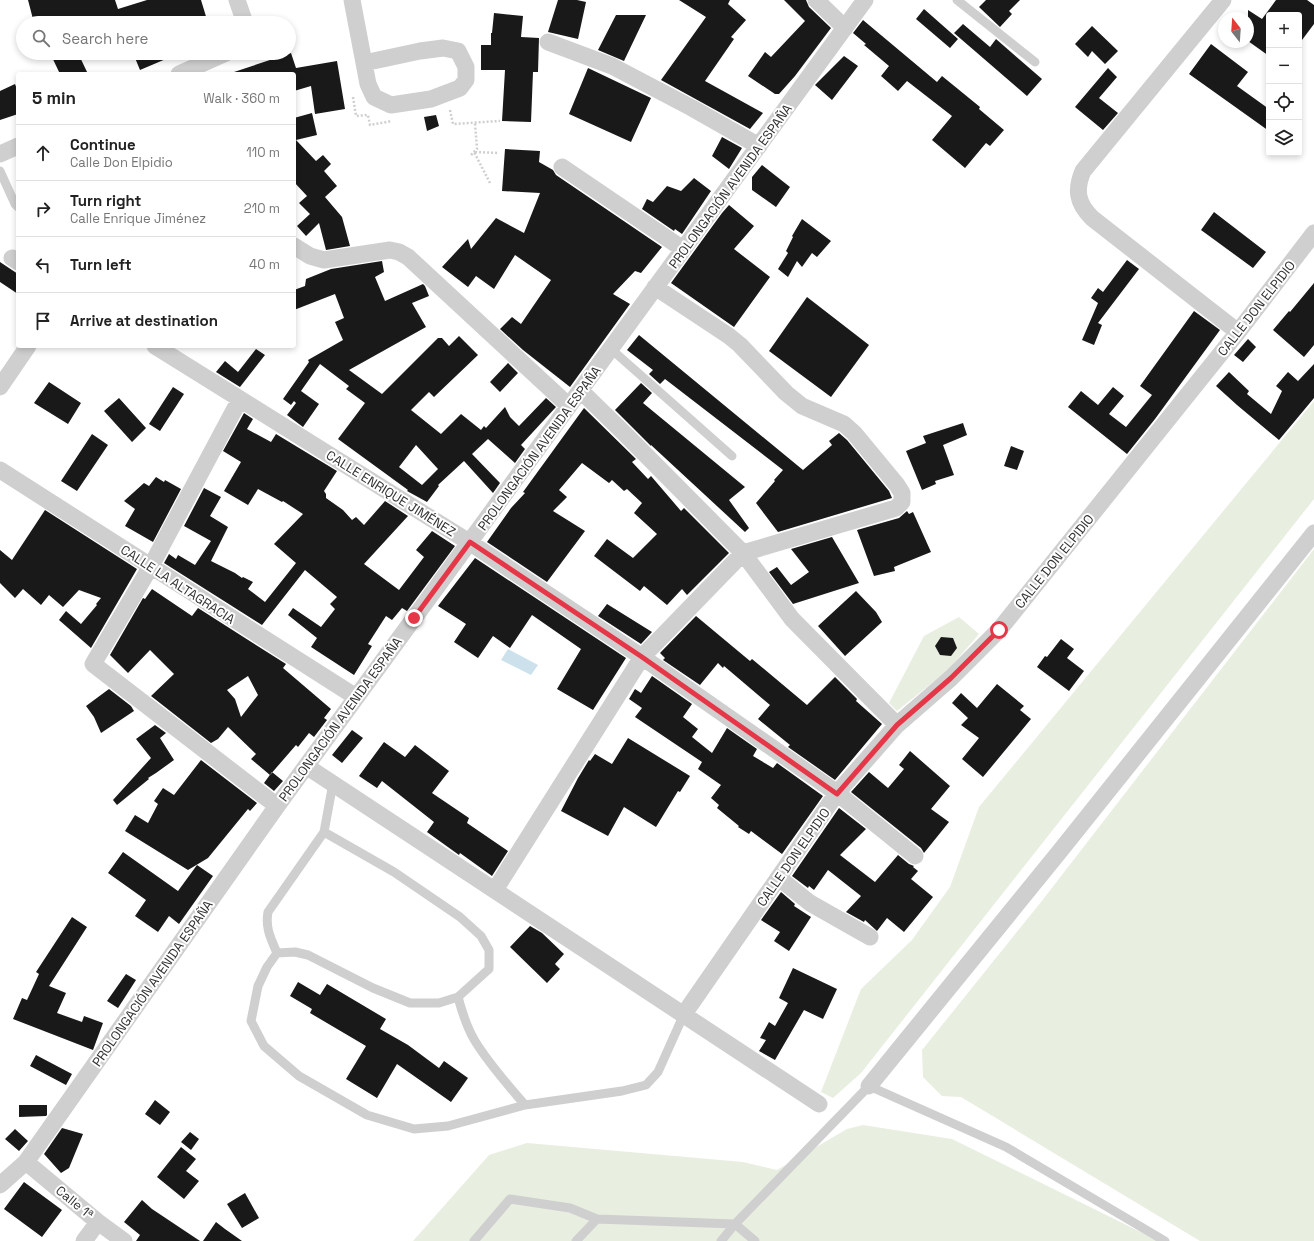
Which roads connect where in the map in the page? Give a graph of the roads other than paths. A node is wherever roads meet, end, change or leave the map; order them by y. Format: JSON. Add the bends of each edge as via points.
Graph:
{"nodes":[{"id":1,"x":237,"y":0,"type":"edge"},
{"id":2,"x":352,"y":0,"type":"edge"},
{"id":3,"x":816,"y":0,"type":"edge"},
{"id":4,"x":866,"y":0,"type":"edge"},
{"id":5,"x":957,"y":0,"type":"edge"},
{"id":6,"x":1223,"y":0,"type":"edge"},
{"id":7,"x":243,"y":16,"type":"edge"},
{"id":8,"x":845,"y":28,"type":"junction"},
{"id":9,"x":548,"y":42,"type":"dead end"},
{"id":10,"x":211,"y":60,"type":"edge"},
{"id":11,"x":1035,"y":62,"type":"dead end"},
{"id":12,"x":364,"y":63,"type":"junction"},
{"id":13,"x":184,"y":72,"type":"edge"},
{"id":14,"x":759,"y":146,"type":"junction"},
{"id":15,"x":16,"y":147,"type":"edge"},
{"id":16,"x":0,"y":154,"type":"edge"},
{"id":17,"x":562,"y":167,"type":"dead end"},
{"id":18,"x":0,"y":171,"type":"edge"},
{"id":19,"x":16,"y":205,"type":"edge"},
{"id":20,"x":1314,"y":233,"type":"edge"},
{"id":21,"x":296,"y":247,"type":"edge"},
{"id":22,"x":683,"y":249,"type":"junction"},
{"id":23,"x":655,"y":287,"type":"junction"},
{"id":24,"x":1238,"y":332,"type":"junction"},
{"id":25,"x":27,"y":348,"type":"edge"},
{"id":26,"x":158,"y":348,"type":"edge"},
{"id":27,"x":611,"y":349,"type":"junction"},
{"id":28,"x":0,"y":387,"type":"edge"},
{"id":29,"x":580,"y":391,"type":"junction"},
{"id":30,"x":240,"y":399,"type":"junction"},
{"id":31,"x":569,"y":406,"type":"junction"},
{"id":32,"x":732,"y":456,"type":"dead end"},
{"id":33,"x":0,"y":470,"type":"edge"},
{"id":34,"x":1314,"y":533,"type":"edge"},
{"id":35,"x":470,"y":542,"type":"junction"},
{"id":36,"x":743,"y":553,"type":"junction"},
{"id":37,"x":151,"y":566,"type":"junction"},
{"id":38,"x":642,"y":657,"type":"junction"},
{"id":39,"x":356,"y":697,"type":"junction"},
{"id":40,"x":897,"y":725,"type":"junction"},
{"id":41,"x":306,"y":766,"type":"junction"},
{"id":42,"x":333,"y":783,"type":"junction"},
{"id":43,"x":837,"y":794,"type":"junction"},
{"id":44,"x":277,"y":806,"type":"junction"},
{"id":45,"x":324,"y":832,"type":"junction"},
{"id":46,"x":915,"y":856,"type":"dead end"},
{"id":47,"x":779,"y":878,"type":"junction"},
{"id":48,"x":495,"y":890,"type":"junction"},
{"id":49,"x":870,"y":937,"type":"dead end"},
{"id":50,"x":277,"y":953,"type":"junction"},
{"id":51,"x":458,"y":997,"type":"junction"},
{"id":52,"x":684,"y":1014,"type":"junction"},
{"id":53,"x":869,"y":1086,"type":"junction"},
{"id":54,"x":820,"y":1104,"type":"dead end"},
{"id":55,"x":524,"y":1105,"type":"junction"},
{"id":56,"x":26,"y":1162,"type":"junction"},
{"id":57,"x":0,"y":1184,"type":"edge"},
{"id":58,"x":597,"y":1219,"type":"junction"},
{"id":59,"x":98,"y":1222,"type":"junction"},
{"id":60,"x":735,"y":1224,"type":"junction"},
{"id":61,"x":84,"y":1241,"type":"edge"},
{"id":62,"x":124,"y":1241,"type":"edge"},
{"id":63,"x":474,"y":1241,"type":"edge"},
{"id":64,"x":576,"y":1241,"type":"edge"},
{"id":65,"x":721,"y":1241,"type":"edge"},
{"id":66,"x":755,"y":1241,"type":"edge"},
{"id":67,"x":1165,"y":1241,"type":"edge"}],
"edges":[{"from":1,"to":7,"type":"street"},
{"from":2,"to":12,"type":"street"},
{"from":3,"to":8,"type":"street"},
{"from":4,"to":8,"type":"street","name":"PROLONGACIÓN AVENIDA ESPAÑA"},
{"from":5,"to":11,"type":"lane"},
{"from":6,"to":24,"type":"street","via":[[1083,171],[1078,191],[1084,210],[1092,218]]},
{"from":8,"to":14,"type":"street","name":"PROLONGACIÓN AVENIDA ESPAÑA"},
{"from":9,"to":14,"type":"street","via":[[612,66]]},
{"from":10,"to":13,"type":"street"},
{"from":12,"to":12,"type":"street","via":[[368,84],[374,97],[390,105],[431,99],[460,88],[466,80],[466,66],[458,51],[443,48]]},
{"from":14,"to":22,"type":"street","name":"PROLONGACIÓN AVENIDA ESPAÑA"},
{"from":15,"to":16,"type":"street"},
{"from":17,"to":22,"type":"street"},
{"from":18,"to":19,"type":"lane"},
{"from":20,"to":24,"type":"street","name":"CALLE DON ELPIDIO"},
{"from":21,"to":31,"type":"street","via":[[310,256],[324,260],[390,250],[408,257]]},
{"from":22,"to":23,"type":"street","name":"PROLONGACIÓN AVENIDA ESPAÑA"},
{"from":23,"to":27,"type":"street","name":"PROLONGACIÓN AVENIDA ESPAÑA"},
{"from":23,"to":36,"type":"street","via":[[729,336],[802,406],[844,424],[854,432],[902,493],[902,502],[896,508]]},
{"from":24,"to":40,"type":"street","name":"CALLE DON ELPIDIO","via":[[999,630],[951,678]]},
{"from":25,"to":28,"type":"street"},
{"from":26,"to":30,"type":"street","name":"CALLE ENRIQUE JIMÉNEZ"},
{"from":27,"to":29,"type":"street","name":"PROLONGACIÓN AVENIDA ESPAÑA"},
{"from":27,"to":32,"type":"lane"},
{"from":29,"to":31,"type":"street","name":"PROLONGACIÓN AVENIDA ESPAÑA"},
{"from":29,"to":36,"type":"street"},
{"from":30,"to":35,"type":"street","name":"CALLE ENRIQUE JIMÉNEZ"},
{"from":30,"to":37,"type":"street"},
{"from":31,"to":35,"type":"street","name":"PROLONGACIÓN AVENIDA ESPAÑA"},
{"from":33,"to":37,"type":"street","name":"CALLE LA ALTAGRACIA"},
{"from":34,"to":53,"type":"street","via":[[1060,852]]},
{"from":35,"to":38,"type":"street","name":"CALLE ENRIQUE JIMÉNEZ"},
{"from":35,"to":39,"type":"street","name":"PROLONGACIÓN AVENIDA ESPAÑA"},
{"from":36,"to":38,"type":"street"},
{"from":36,"to":40,"type":"street","via":[[792,619]]},
{"from":37,"to":39,"type":"street","name":"CALLE LA ALTAGRACIA"},
{"from":37,"to":44,"type":"street","via":[[93,664]]},
{"from":38,"to":43,"type":"street","name":"CALLE ENRIQUE JIMÉNEZ"},
{"from":38,"to":48,"type":"street"},
{"from":39,"to":41,"type":"street","name":"PROLONGACIÓN AVENIDA ESPAÑA"},
{"from":40,"to":43,"type":"street","name":"CALLE DON ELPIDIO"},
{"from":41,"to":42,"type":"street"},
{"from":41,"to":44,"type":"street","name":"PROLONGACIÓN AVENIDA ESPAÑA"},
{"from":42,"to":45,"type":"lane"},
{"from":42,"to":48,"type":"street"},
{"from":43,"to":46,"type":"street","name":"CALLE ENRIQUE JIMÉNEZ"},
{"from":43,"to":47,"type":"street","name":"CALLE DON ELPIDIO"},
{"from":44,"to":56,"type":"street","name":"PROLONGACIÓN AVENIDA ESPAÑA"},
{"from":45,"to":50,"type":"lane","via":[[268,912],[268,931]]},
{"from":45,"to":51,"type":"lane","via":[[394,872],[460,917],[481,936],[489,950],[489,969]]},
{"from":47,"to":49,"type":"street","via":[[810,904]]},
{"from":47,"to":52,"type":"street","name":"CALLE DON ELPIDIO"},
{"from":48,"to":52,"type":"street"},
{"from":50,"to":51,"type":"lane","via":[[295,952],[308,955],[373,988],[410,1003],[439,1003]]},
{"from":50,"to":55,"type":"lane","via":[[258,986],[251,1021],[264,1046],[299,1076],[367,1115],[414,1129],[448,1126]]},
{"from":51,"to":55,"type":"lane","via":[[474,1040]]},
{"from":52,"to":54,"type":"street"},
{"from":52,"to":55,"type":"lane","via":[[658,1072],[646,1085],[622,1091]]},
{"from":53,"to":60,"type":"lane"},
{"from":53,"to":67,"type":"lane","via":[[1006,1147]]},
{"from":56,"to":57,"type":"street","name":"PROLONGACIÓN AVENIDA ESPAÑA"},
{"from":56,"to":59,"type":"street","name":"Calle 1ª"},
{"from":58,"to":60,"type":"lane"},
{"from":58,"to":63,"type":"lane","via":[[570,1208],[510,1199]]},
{"from":58,"to":64,"type":"lane"},
{"from":59,"to":61,"type":"street"},
{"from":59,"to":62,"type":"street","name":"Calle 1ª"},
{"from":60,"to":65,"type":"lane"},
{"from":60,"to":66,"type":"lane"}]}
